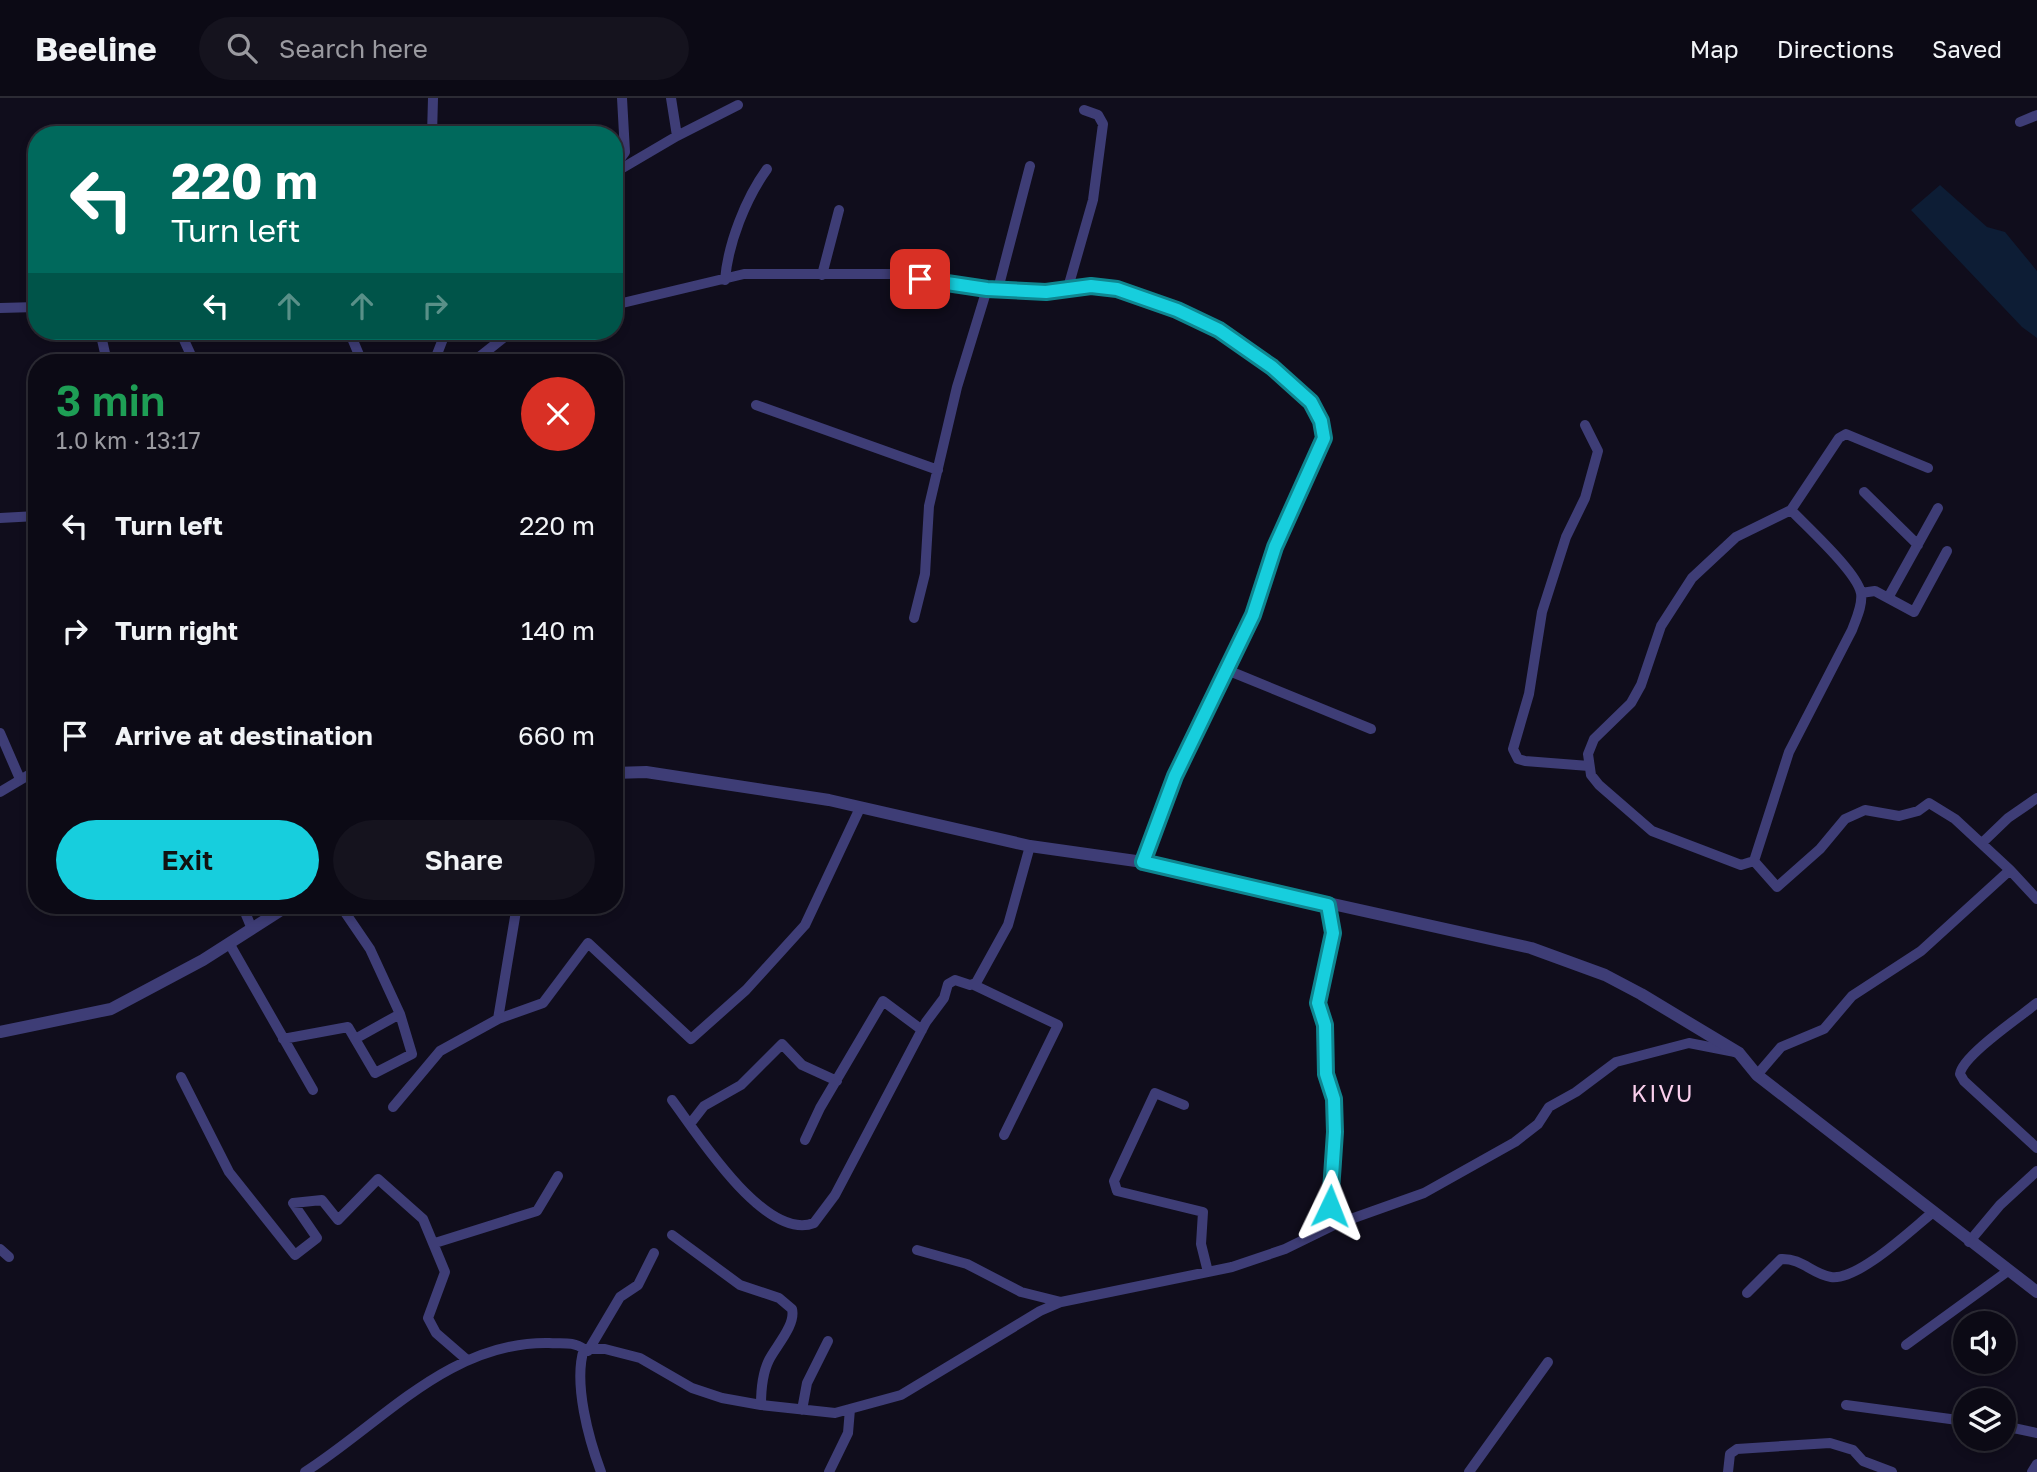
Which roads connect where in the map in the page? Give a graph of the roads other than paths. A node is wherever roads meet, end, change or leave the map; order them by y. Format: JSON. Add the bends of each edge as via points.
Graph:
{"nodes":[{"id":1,"x":433,"y":98,"type":"edge"},
{"id":2,"x":622,"y":98,"type":"edge"},
{"id":3,"x":671,"y":98,"type":"edge"},
{"id":4,"x":738,"y":105,"type":"dead end"},
{"id":5,"x":1084,"y":110,"type":"dead end"},
{"id":6,"x":2037,"y":115,"type":"edge"},
{"id":7,"x":2020,"y":122,"type":"dead end"},
{"id":8,"x":432,"y":126,"type":"edge"},
{"id":9,"x":677,"y":136,"type":"junction"},
{"id":10,"x":625,"y":152,"type":"junction"},
{"id":11,"x":623,"y":155,"type":"edge"},
{"id":12,"x":640,"y":158,"type":"junction"},
{"id":13,"x":1030,"y":166,"type":"dead end"},
{"id":14,"x":623,"y":168,"type":"edge"},
{"id":15,"x":766,"y":169,"type":"dead end"},
{"id":16,"x":838,"y":210,"type":"dead end"},
{"id":17,"x":822,"y":275,"type":"junction"},
{"id":18,"x":725,"y":280,"type":"junction"},
{"id":19,"x":987,"y":289,"type":"junction"},
{"id":20,"x":998,"y":289,"type":"junction"},
{"id":21,"x":1067,"y":291,"type":"junction"},
{"id":22,"x":623,"y":303,"type":"edge"},
{"id":23,"x":28,"y":307,"type":"edge"},
{"id":24,"x":0,"y":308,"type":"edge"},
{"id":25,"x":501,"y":340,"type":"edge"},
{"id":26,"x":483,"y":354,"type":"edge"},
{"id":27,"x":756,"y":405,"type":"dead end"},
{"id":28,"x":1585,"y":425,"type":"dead end"},
{"id":29,"x":1928,"y":468,"type":"dead end"},
{"id":30,"x":938,"y":470,"type":"junction"},
{"id":31,"x":1864,"y":492,"type":"dead end"},
{"id":32,"x":1938,"y":508,"type":"dead end"},
{"id":33,"x":1791,"y":510,"type":"junction"},
{"id":34,"x":28,"y":516,"type":"edge"},
{"id":35,"x":0,"y":518,"type":"edge"},
{"id":36,"x":1918,"y":545,"type":"junction"},
{"id":37,"x":1947,"y":551,"type":"dead end"},
{"id":38,"x":1861,"y":593,"type":"junction"},
{"id":39,"x":1888,"y":598,"type":"junction"},
{"id":40,"x":914,"y":618,"type":"dead end"},
{"id":41,"x":1227,"y":670,"type":"junction"},
{"id":42,"x":1371,"y":729,"type":"dead end"},
{"id":43,"x":0,"y":733,"type":"edge"},
{"id":44,"x":1589,"y":765,"type":"junction"},
{"id":45,"x":623,"y":773,"type":"edge"},
{"id":46,"x":28,"y":775,"type":"edge"},
{"id":47,"x":20,"y":779,"type":"junction"},
{"id":48,"x":0,"y":792,"type":"edge"},
{"id":49,"x":2037,"y":798,"type":"edge"},
{"id":50,"x":860,"y":808,"type":"junction"},
{"id":51,"x":1982,"y":843,"type":"junction"},
{"id":52,"x":1030,"y":846,"type":"junction"},
{"id":53,"x":1754,"y":860,"type":"junction"},
{"id":54,"x":1143,"y":862,"type":"junction"},
{"id":55,"x":2010,"y":870,"type":"junction"},
{"id":56,"x":2037,"y":900,"type":"edge"},
{"id":57,"x":1328,"y":905,"type":"junction"},
{"id":58,"x":246,"y":914,"type":"edge"},
{"id":59,"x":275,"y":914,"type":"edge"},
{"id":60,"x":346,"y":914,"type":"edge"},
{"id":61,"x":516,"y":914,"type":"edge"},
{"id":62,"x":252,"y":929,"type":"junction"},
{"id":63,"x":229,"y":943,"type":"junction"},
{"id":64,"x":974,"y":985,"type":"junction"},
{"id":65,"x":2037,"y":1003,"type":"edge"},
{"id":66,"x":400,"y":1014,"type":"junction"},
{"id":67,"x":499,"y":1019,"type":"junction"},
{"id":68,"x":922,"y":1030,"type":"junction"},
{"id":69,"x":0,"y":1032,"type":"edge"},
{"id":70,"x":283,"y":1039,"type":"junction"},
{"id":71,"x":355,"y":1039,"type":"junction"},
{"id":72,"x":1739,"y":1053,"type":"junction"},
{"id":73,"x":1757,"y":1075,"type":"junction"},
{"id":74,"x":181,"y":1077,"type":"dead end"},
{"id":75,"x":837,"y":1081,"type":"junction"},
{"id":76,"x":313,"y":1090,"type":"dead end"},
{"id":77,"x":672,"y":1100,"type":"dead end"},
{"id":78,"x":1184,"y":1105,"type":"dead end"},
{"id":79,"x":393,"y":1107,"type":"dead end"},
{"id":80,"x":690,"y":1124,"type":"junction"},
{"id":81,"x":1003,"y":1135,"type":"dead end"},
{"id":82,"x":806,"y":1140,"type":"dead end"},
{"id":83,"x":2037,"y":1148,"type":"edge"},
{"id":84,"x":2037,"y":1171,"type":"edge"},
{"id":85,"x":558,"y":1176,"type":"dead end"},
{"id":86,"x":1932,"y":1213,"type":"junction"},
{"id":87,"x":1334,"y":1225,"type":"junction"},
{"id":88,"x":672,"y":1235,"type":"dead end"},
{"id":89,"x":1969,"y":1242,"type":"junction"},
{"id":90,"x":435,"y":1243,"type":"junction"},
{"id":91,"x":0,"y":1249,"type":"edge"},
{"id":92,"x":917,"y":1250,"type":"dead end"},
{"id":93,"x":654,"y":1252,"type":"dead end"},
{"id":94,"x":9,"y":1257,"type":"dead end"},
{"id":95,"x":2008,"y":1270,"type":"junction"},
{"id":96,"x":1208,"y":1272,"type":"junction"},
{"id":97,"x":2037,"y":1292,"type":"edge"},
{"id":98,"x":1746,"y":1293,"type":"dead end"},
{"id":99,"x":1061,"y":1302,"type":"junction"},
{"id":100,"x":828,"y":1341,"type":"dead end"},
{"id":101,"x":1906,"y":1345,"type":"dead end"},
{"id":102,"x":586,"y":1350,"type":"junction"},
{"id":103,"x":466,"y":1359,"type":"junction"},
{"id":104,"x":1548,"y":1362,"type":"dead end"},
{"id":105,"x":761,"y":1405,"type":"junction"},
{"id":106,"x":1846,"y":1405,"type":"dead end"},
{"id":107,"x":850,"y":1409,"type":"junction"},
{"id":108,"x":802,"y":1410,"type":"junction"},
{"id":109,"x":1953,"y":1419,"type":"edge"},
{"id":110,"x":2016,"y":1429,"type":"edge"},
{"id":111,"x":2037,"y":1433,"type":"edge"},
{"id":112,"x":2037,"y":1464,"type":"edge"},
{"id":113,"x":305,"y":1472,"type":"edge"},
{"id":114,"x":601,"y":1472,"type":"edge"},
{"id":115,"x":829,"y":1472,"type":"edge"},
{"id":116,"x":1469,"y":1472,"type":"edge"},
{"id":117,"x":1728,"y":1472,"type":"edge"},
{"id":118,"x":1892,"y":1472,"type":"edge"},
{"id":119,"x":2032,"y":1472,"type":"edge"}],
"edges":[{"from":1,"to":8,"type":"street"},
{"from":2,"to":10,"type":"street"},
{"from":3,"to":9,"type":"street"},
{"from":4,"to":9,"type":"street"},
{"from":5,"to":21,"type":"street","via":[[1098,115],[1103,124],[1093,200]]},
{"from":6,"to":7,"type":"street"},
{"from":9,"to":12,"type":"street"},
{"from":10,"to":11,"type":"street"},
{"from":10,"to":12,"type":"street"},
{"from":12,"to":14,"type":"street"},
{"from":13,"to":20,"type":"street"},
{"from":15,"to":18,"type":"street","via":[[743,217]]},
{"from":16,"to":17,"type":"street"},
{"from":17,"to":18,"type":"street","via":[[744,274]]},
{"from":17,"to":19,"type":"street","via":[[899,274]]},
{"from":18,"to":22,"type":"street"},
{"from":19,"to":20,"type":"street"},
{"from":19,"to":30,"type":"street"},
{"from":20,"to":21,"type":"street"},
{"from":21,"to":41,"type":"street","via":[[1091,286],[1117,289],[1219,330],[1272,367],[1318,412],[1324,438]]},
{"from":23,"to":24,"type":"street"},
{"from":25,"to":26,"type":"street"},
{"from":27,"to":30,"type":"street"},
{"from":28,"to":44,"type":"street","via":[[1598,452],[1542,612],[1529,694],[1513,749],[1518,759],[1525,761]]},
{"from":29,"to":33,"type":"street","via":[[1846,434]]},
{"from":30,"to":40,"type":"street","via":[[929,506],[925,574]]},
{"from":31,"to":36,"type":"street"},
{"from":32,"to":36,"type":"street"},
{"from":33,"to":38,"type":"street","via":[[1837,558]]},
{"from":33,"to":44,"type":"street","via":[[1737,537],[1692,578],[1661,626],[1631,703],[1594,739]]},
{"from":34,"to":35,"type":"street"},
{"from":36,"to":39,"type":"street"},
{"from":37,"to":39,"type":"street","via":[[1914,612]]},
{"from":38,"to":39,"type":"street","via":[[1875,591]]},
{"from":38,"to":53,"type":"street","via":[[1852,630],[1789,752]]},
{"from":41,"to":42,"type":"street"},
{"from":41,"to":54,"type":"street","via":[[1165,799]]},
{"from":43,"to":47,"type":"street"},
{"from":44,"to":53,"type":"street","via":[[1599,785],[1652,831],[1741,865]]},
{"from":45,"to":50,"type":"street","via":[[646,772]]},
{"from":46,"to":47,"type":"street"},
{"from":47,"to":48,"type":"street"},
{"from":49,"to":51,"type":"street"},
{"from":50,"to":52,"type":"street"},
{"from":50,"to":67,"type":"street","via":[[804,925],[746,990],[691,1039],[587,943],[543,1003]]},
{"from":51,"to":53,"type":"street","via":[[1929,803],[1899,816],[1865,810],[1845,819],[1821,849],[1777,887]]},
{"from":51,"to":55,"type":"street"},
{"from":52,"to":54,"type":"street"},
{"from":52,"to":64,"type":"street","via":[[1008,925]]},
{"from":54,"to":57,"type":"street"},
{"from":55,"to":56,"type":"street"},
{"from":55,"to":73,"type":"street","via":[[1921,951],[1852,996],[1824,1029],[1782,1047]]},
{"from":57,"to":72,"type":"street","via":[[1531,948],[1641,994]]},
{"from":57,"to":87,"type":"street","via":[[1333,933],[1318,1003],[1325,1025],[1326,1074],[1334,1099],[1330,1196]]},
{"from":58,"to":62,"type":"street"},
{"from":59,"to":62,"type":"street"},
{"from":60,"to":66,"type":"street","via":[[370,949]]},
{"from":61,"to":67,"type":"street"},
{"from":62,"to":63,"type":"street"},
{"from":63,"to":69,"type":"street","via":[[111,1009]]},
{"from":63,"to":70,"type":"street"},
{"from":64,"to":68,"type":"street","via":[[949,982]]},
{"from":64,"to":81,"type":"street","via":[[1058,1025]]},
{"from":65,"to":83,"type":"street","via":[[1973,1055],[1960,1074]]},
{"from":66,"to":71,"type":"street"},
{"from":66,"to":71,"type":"street","via":[[412,1054],[375,1073]]},
{"from":67,"to":79,"type":"street","via":[[440,1051]]},
{"from":68,"to":75,"type":"street","via":[[883,1001]]},
{"from":68,"to":80,"type":"street","via":[[835,1195],[811,1224],[764,1211],[740,1189]]},
{"from":70,"to":71,"type":"street","via":[[348,1027]]},
{"from":70,"to":76,"type":"street"},
{"from":72,"to":73,"type":"street"},
{"from":72,"to":87,"type":"street","via":[[1689,1043],[1616,1062],[1549,1107],[1538,1124],[1515,1142],[1476,1166],[1424,1193]]},
{"from":73,"to":86,"type":"street"},
{"from":74,"to":90,"type":"street","via":[[229,1172],[295,1255],[317,1238],[293,1203],[322,1200],[338,1220],[379,1179],[423,1219]]},
{"from":75,"to":80,"type":"street","via":[[802,1065],[782,1044],[741,1085],[705,1106]]},
{"from":75,"to":82,"type":"street"},
{"from":77,"to":80,"type":"street"},
{"from":78,"to":96,"type":"street","via":[[1155,1093],[1114,1181],[1117,1191],[1202,1212],[1201,1244]]},
{"from":84,"to":89,"type":"street"},
{"from":85,"to":90,"type":"street","via":[[537,1211]]},
{"from":86,"to":89,"type":"street"},
{"from":86,"to":98,"type":"street","via":[[1875,1259],[1845,1274],[1829,1277],[1803,1262],[1781,1259]]},
{"from":87,"to":96,"type":"street","via":[[1285,1250]]},
{"from":88,"to":105,"type":"street","via":[[740,1285],[779,1298],[792,1309],[792,1320],[768,1361]]},
{"from":89,"to":95,"type":"street"},
{"from":90,"to":103,"type":"street","via":[[445,1272],[428,1318],[436,1333]]},
{"from":91,"to":94,"type":"street"},
{"from":92,"to":99,"type":"street","via":[[967,1264],[1021,1292]]},
{"from":93,"to":102,"type":"street","via":[[638,1285],[620,1297]]},
{"from":95,"to":97,"type":"street"},
{"from":95,"to":101,"type":"street"},
{"from":96,"to":99,"type":"street"},
{"from":99,"to":107,"type":"street","via":[[901,1395]]},
{"from":100,"to":108,"type":"street","via":[[807,1383]]},
{"from":102,"to":103,"type":"street","via":[[572,1342],[519,1344]]},
{"from":102,"to":105,"type":"street","via":[[605,1349],[640,1358],[692,1388]]},
{"from":102,"to":114,"type":"street","via":[[580,1361],[584,1404],[590,1443]]},
{"from":103,"to":113,"type":"street"},
{"from":104,"to":116,"type":"street"},
{"from":105,"to":108,"type":"street"},
{"from":106,"to":109,"type":"street"},
{"from":107,"to":108,"type":"street","via":[[835,1413]]},
{"from":107,"to":115,"type":"street","via":[[848,1433]]},
{"from":110,"to":111,"type":"street"},
{"from":112,"to":119,"type":"street"},
{"from":117,"to":118,"type":"street","via":[[1730,1454],[1737,1449],[1819,1443],[1853,1450],[1863,1461]]}]}
